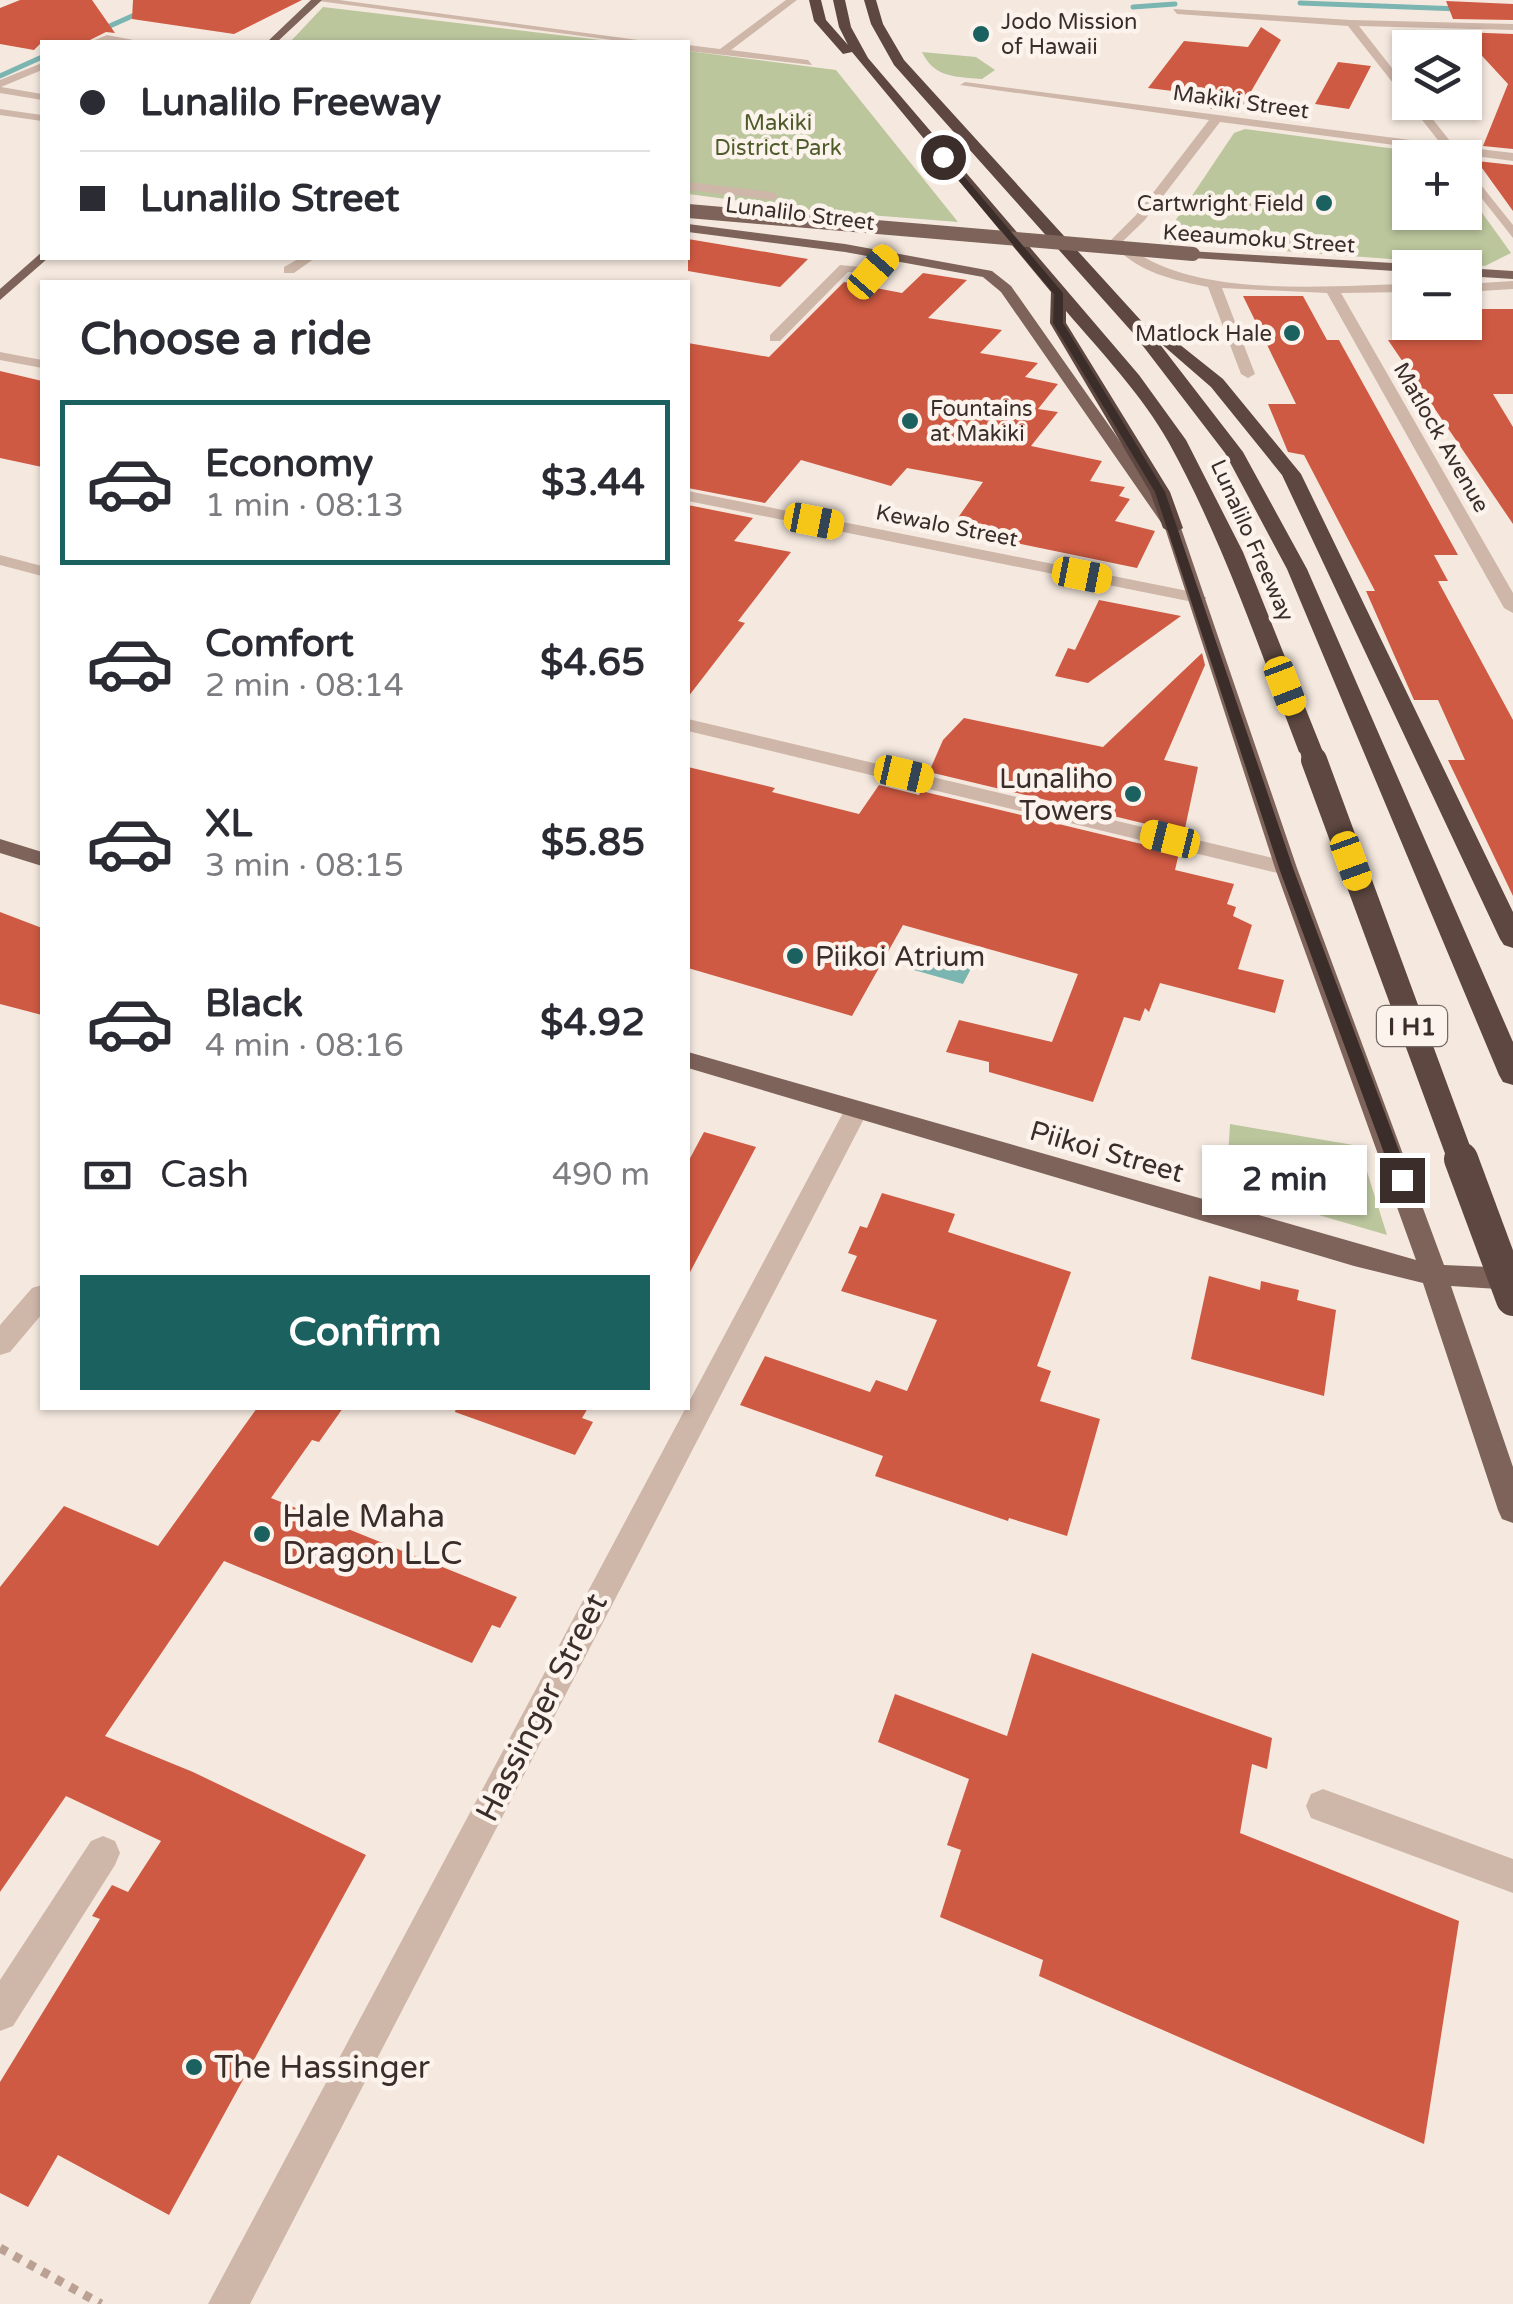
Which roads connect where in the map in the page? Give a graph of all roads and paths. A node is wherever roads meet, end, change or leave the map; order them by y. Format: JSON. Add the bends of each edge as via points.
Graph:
{"nodes":[{"id":1,"x":317,"y":0,"type":"edge"},
{"id":2,"x":415,"y":0,"type":"edge"},
{"id":3,"x":792,"y":0,"type":"edge"},
{"id":4,"x":815,"y":0,"type":"edge"},
{"id":5,"x":839,"y":0,"type":"edge"},
{"id":6,"x":870,"y":0,"type":"edge"},
{"id":7,"x":394,"y":10,"type":"junction"},
{"id":8,"x":1178,"y":11,"type":"dead end"},
{"id":9,"x":890,"y":19,"type":"dead end"},
{"id":10,"x":1352,"y":23,"type":"junction"},
{"id":11,"x":1513,"y":27,"type":"edge"},
{"id":12,"x":274,"y":40,"type":"edge"},
{"id":13,"x":632,"y":40,"type":"edge"},
{"id":14,"x":690,"y":48,"type":"edge"},
{"id":15,"x":722,"y":52,"type":"junction"},
{"id":16,"x":899,"y":62,"type":"junction"},
{"id":17,"x":808,"y":63,"type":"dead end"},
{"id":18,"x":40,"y":67,"type":"edge"},
{"id":19,"x":27,"y":72,"type":"junction"},
{"id":20,"x":1392,"y":74,"type":"edge"},
{"id":21,"x":874,"y":75,"type":"junction"},
{"id":22,"x":40,"y":77,"type":"edge"},
{"id":23,"x":964,"y":84,"type":"dead end"},
{"id":24,"x":0,"y":87,"type":"edge"},
{"id":25,"x":40,"y":97,"type":"edge"},
{"id":26,"x":0,"y":112,"type":"edge"},
{"id":27,"x":40,"y":118,"type":"edge"},
{"id":28,"x":1216,"y":119,"type":"junction"},
{"id":29,"x":1428,"y":120,"type":"edge"},
{"id":30,"x":1444,"y":140,"type":"edge"},
{"id":31,"x":1392,"y":144,"type":"edge"},
{"id":32,"x":1482,"y":155,"type":"edge"},
{"id":33,"x":1513,"y":157,"type":"edge"},
{"id":34,"x":690,"y":186,"type":"edge"},
{"id":35,"x":1482,"y":192,"type":"edge"},
{"id":36,"x":773,"y":196,"type":"dead end"},
{"id":37,"x":690,"y":211,"type":"edge"},
{"id":38,"x":690,"y":228,"type":"edge"},
{"id":39,"x":1513,"y":234,"type":"edge"},
{"id":40,"x":845,"y":248,"type":"junction"},
{"id":41,"x":888,"y":255,"type":"junction"},
{"id":42,"x":40,"y":258,"type":"edge"},
{"id":43,"x":305,"y":260,"type":"edge"},
{"id":44,"x":1083,"y":266,"type":"junction"},
{"id":45,"x":1392,"y":267,"type":"edge"},
{"id":46,"x":289,"y":270,"type":"dead end"},
{"id":47,"x":1482,"y":273,"type":"edge"},
{"id":48,"x":1513,"y":275,"type":"edge"},
{"id":49,"x":1214,"y":284,"type":"junction"},
{"id":50,"x":1513,"y":286,"type":"edge"},
{"id":51,"x":1482,"y":287,"type":"edge"},
{"id":52,"x":1331,"y":288,"type":"junction"},
{"id":53,"x":1392,"y":288,"type":"edge"},
{"id":54,"x":1058,"y":293,"type":"junction"},
{"id":55,"x":0,"y":296,"type":"edge"},
{"id":56,"x":0,"y":356,"type":"edge"},
{"id":57,"x":40,"y":364,"type":"edge"},
{"id":58,"x":1248,"y":374,"type":"dead end"},
{"id":59,"x":690,"y":496,"type":"edge"},
{"id":60,"x":1173,"y":528,"type":"junction"},
{"id":61,"x":0,"y":560,"type":"edge"},
{"id":62,"x":40,"y":570,"type":"edge"},
{"id":63,"x":1198,"y":598,"type":"junction"},
{"id":64,"x":1513,"y":608,"type":"edge"},
{"id":65,"x":690,"y":725,"type":"edge"},
{"id":66,"x":0,"y":846,"type":"edge"},
{"id":67,"x":40,"y":858,"type":"edge"},
{"id":68,"x":1286,"y":868,"type":"junction"},
{"id":69,"x":1513,"y":939,"type":"edge"},
{"id":70,"x":690,"y":1061,"type":"edge"},
{"id":71,"x":1513,"y":1075,"type":"edge"},
{"id":72,"x":856,"y":1111,"type":"junction"},
{"id":73,"x":1434,"y":1275,"type":"junction"},
{"id":74,"x":1513,"y":1279,"type":"edge"},
{"id":75,"x":40,"y":1298,"type":"edge"},
{"id":76,"x":1513,"y":1299,"type":"edge"},
{"id":77,"x":6,"y":1329,"type":"edge"},
{"id":78,"x":1511,"y":1491,"type":"edge"},
{"id":79,"x":1324,"y":1806,"type":"dead end"},
{"id":80,"x":103,"y":1853,"type":"dead end"},
{"id":81,"x":1513,"y":1876,"type":"edge"},
{"id":82,"x":0,"y":2014,"type":"edge"},
{"id":83,"x":0,"y":2248,"type":"edge"},
{"id":84,"x":101,"y":2304,"type":"edge"},
{"id":85,"x":228,"y":2304,"type":"edge"}],
"edges":[{"from":1,"to":7,"type":"street"},
{"from":1,"to":12,"type":"main road"},
{"from":2,"to":7,"type":"street"},
{"from":3,"to":15,"type":"street"},
{"from":4,"to":21,"type":"highway","via":[[832,38]]},
{"from":5,"to":21,"type":"highway","name":"Lunalilo Freeway","number":"I H1","via":[[852,43]]},
{"from":6,"to":16,"type":"highway","name":"Lunalilo Freeway","number":"I H1"},
{"from":7,"to":13,"type":"street"},
{"from":8,"to":10,"type":"street"},
{"from":9,"to":16,"type":"highway"},
{"from":10,"to":11,"type":"street"},
{"from":10,"to":20,"type":"street"},
{"from":14,"to":15,"type":"street"},
{"from":15,"to":17,"type":"street"},
{"from":16,"to":44,"type":"highway","name":"Lunalilo Freeway","number":"I H1"},
{"from":18,"to":19,"type":"street"},
{"from":19,"to":22,"type":"street"},
{"from":19,"to":24,"type":"street"},
{"from":21,"to":54,"type":"highway","name":"Lunalilo Freeway","number":"I H1"},
{"from":23,"to":28,"type":"street","name":"Makiki Street"},
{"from":24,"to":25,"type":"street"},
{"from":26,"to":27,"type":"street"},
{"from":28,"to":31,"type":"street","name":"Makiki Street"},
{"from":28,"to":49,"type":"street","name":"Keeaumoku Street","via":[[1116,241],[1123,256],[1144,268]]},
{"from":29,"to":30,"type":"street"},
{"from":32,"to":33,"type":"street","name":"Makiki Street"},
{"from":34,"to":36,"type":"street"},
{"from":35,"to":39,"type":"street"},
{"from":37,"to":45,"type":"main road","name":"Keeaumoku Street","bridge":true},
{"from":38,"to":40,"type":"main road","name":"Lunalilo Street"},
{"from":40,"to":41,"type":"main road","name":"Lunalilo Street"},
{"from":40,"to":41,"type":"street","via":[[771,332],[845,268],[873,272]]},
{"from":41,"to":60,"type":"main road","name":"Lunalilo Street","via":[[968,268],[1000,282]]},
{"from":42,"to":55,"type":"main road"},
{"from":43,"to":46,"type":"street"},
{"from":44,"to":69,"type":"highway","via":[[1216,383],[1290,474]]},
{"from":44,"to":71,"type":"highway","name":"Lunalilo Freeway","number":"I H1","via":[[1234,452],[1297,570]]},
{"from":47,"to":48,"type":"main road"},
{"from":49,"to":52,"type":"street","name":"Keeaumoku Street"},
{"from":49,"to":58,"type":"street"},
{"from":50,"to":51,"type":"street"},
{"from":52,"to":53,"type":"street","name":"Keeaumoku Street"},
{"from":52,"to":64,"type":"street","name":"Matlock Avenue"},
{"from":54,"to":60,"type":"highway","via":[[1058,323],[1160,492]]},
{"from":54,"to":76,"type":"highway","name":"Lunalilo Freeway","number":"I H1","bridge":true,"via":[[1133,379],[1196,472],[1234,552]]},
{"from":56,"to":57,"type":"street"},
{"from":59,"to":63,"type":"street","name":"Kewalo Street"},
{"from":60,"to":63,"type":"main road","name":"Lunalilo Street"},
{"from":61,"to":62,"type":"street"},
{"from":63,"to":68,"type":"main road","name":"Lunalilo Street"},
{"from":65,"to":68,"type":"street"},
{"from":66,"to":67,"type":"main road"},
{"from":68,"to":73,"type":"main road","name":"Lunalilo Street"},
{"from":70,"to":72,"type":"main road","name":"Piikoi Street"},
{"from":72,"to":73,"type":"main road","name":"Piikoi Street"},
{"from":72,"to":85,"type":"street","name":"Hassinger Street"},
{"from":73,"to":74,"type":"main road","name":"Piikoi Street"},
{"from":73,"to":78,"type":"main road","name":"Lunalilo Street","via":[[1475,1407]]},
{"from":75,"to":77,"type":"street"},
{"from":79,"to":81,"type":"street"},
{"from":80,"to":82,"type":"street"},
{"from":83,"to":84,"type":"path"}]}
